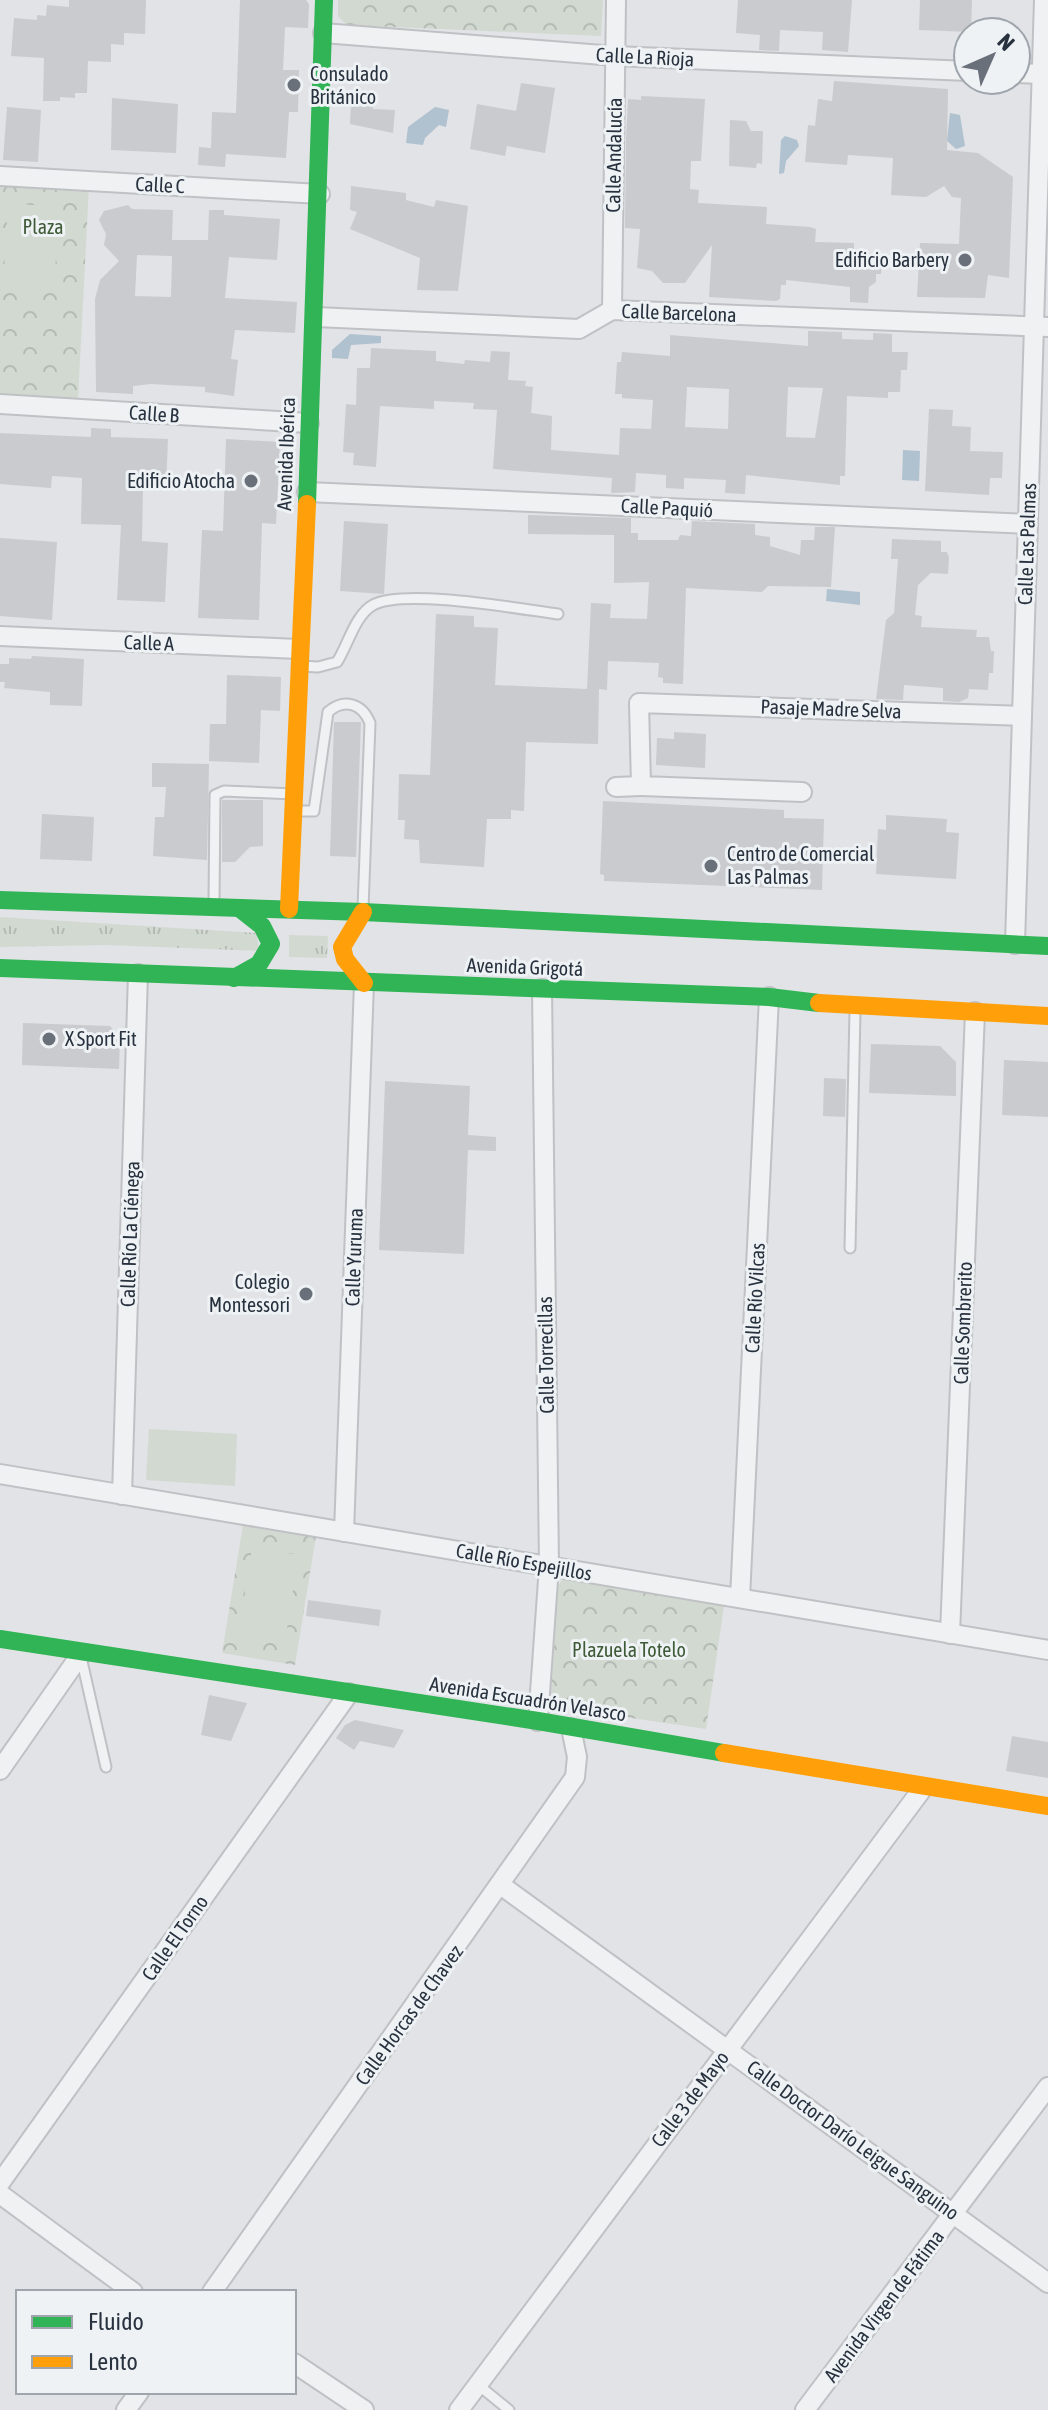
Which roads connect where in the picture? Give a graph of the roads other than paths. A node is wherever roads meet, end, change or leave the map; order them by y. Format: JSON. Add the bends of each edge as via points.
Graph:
{"nodes":[{"id":1,"x":324,"y":0,"type":"edge"},
{"id":2,"x":616,"y":0,"type":"edge"},
{"id":3,"x":1044,"y":0,"type":"edge"},
{"id":4,"x":323,"y":33,"type":"junction"},
{"id":5,"x":615,"y":56,"type":"junction"},
{"id":6,"x":952,"y":70,"type":"edge"},
{"id":7,"x":1032,"y":74,"type":"edge"},
{"id":8,"x":1042,"y":74,"type":"junction"},
{"id":9,"x":0,"y":176,"type":"edge"},
{"id":10,"x":320,"y":194,"type":"junction"},
{"id":11,"x":612,"y":310,"type":"junction"},
{"id":12,"x":316,"y":317,"type":"junction"},
{"id":13,"x":1041,"y":327,"type":"edge"},
{"id":14,"x":1040,"y":394,"type":"edge"},
{"id":15,"x":0,"y":404,"type":"edge"},
{"id":16,"x":309,"y":423,"type":"junction"},
{"id":17,"x":307,"y":492,"type":"junction"},
{"id":18,"x":1028,"y":524,"type":"junction"},
{"id":19,"x":558,"y":614,"type":"dead end"},
{"id":20,"x":0,"y":636,"type":"edge"},
{"id":21,"x":298,"y":657,"type":"junction"},
{"id":22,"x":1022,"y":716,"type":"junction"},
{"id":23,"x":641,"y":786,"type":"junction"},
{"id":24,"x":616,"y":787,"type":"dead end"},
{"id":25,"x":802,"y":792,"type":"dead end"},
{"id":26,"x":294,"y":802,"type":"junction"},
{"id":27,"x":0,"y":900,"type":"edge"},
{"id":28,"x":214,"y":907,"type":"junction"},
{"id":29,"x":239,"y":908,"type":"junction"},
{"id":30,"x":289,"y":909,"type":"junction"},
{"id":31,"x":363,"y":912,"type":"junction"},
{"id":32,"x":1015,"y":944,"type":"junction"},
{"id":33,"x":1048,"y":946,"type":"edge"},
{"id":34,"x":0,"y":968,"type":"edge"},
{"id":35,"x":138,"y":974,"type":"junction"},
{"id":36,"x":234,"y":978,"type":"junction"},
{"id":37,"x":364,"y":983,"type":"junction"},
{"id":38,"x":542,"y":989,"type":"junction"},
{"id":39,"x":769,"y":997,"type":"junction"},
{"id":40,"x":855,"y":1007,"type":"junction"},
{"id":41,"x":975,"y":1012,"type":"junction"},
{"id":42,"x":1048,"y":1016,"type":"edge"},
{"id":43,"x":850,"y":1248,"type":"dead end"},
{"id":44,"x":0,"y":1474,"type":"edge"},
{"id":45,"x":122,"y":1495,"type":"junction"},
{"id":46,"x":344,"y":1532,"type":"junction"},
{"id":47,"x":549,"y":1566,"type":"junction"},
{"id":48,"x":740,"y":1598,"type":"junction"},
{"id":49,"x":950,"y":1634,"type":"junction"},
{"id":50,"x":0,"y":1639,"type":"edge"},
{"id":51,"x":1048,"y":1650,"type":"edge"},
{"id":52,"x":81,"y":1654,"type":"junction"},
{"id":53,"x":349,"y":1693,"type":"junction"},
{"id":54,"x":538,"y":1721,"type":"junction"},
{"id":55,"x":571,"y":1728,"type":"junction"},
{"id":56,"x":106,"y":1767,"type":"dead end"},
{"id":57,"x":0,"y":1770,"type":"edge"},
{"id":58,"x":923,"y":1788,"type":"junction"},
{"id":59,"x":1048,"y":1806,"type":"edge"},
{"id":60,"x":502,"y":1886,"type":"junction"},
{"id":61,"x":728,"y":2048,"type":"junction"},
{"id":62,"x":1048,"y":2087,"type":"edge"},
{"id":63,"x":0,"y":2183,"type":"edge"},
{"id":64,"x":0,"y":2194,"type":"edge"},
{"id":65,"x":953,"y":2214,"type":"junction"},
{"id":66,"x":1048,"y":2283,"type":"edge"},
{"id":67,"x":130,"y":2290,"type":"edge"},
{"id":68,"x":213,"y":2290,"type":"edge"},
{"id":69,"x":296,"y":2364,"type":"edge"},
{"id":70,"x":477,"y":2384,"type":"junction"},
{"id":71,"x":364,"y":2410,"type":"edge"},
{"id":72,"x":459,"y":2410,"type":"edge"},
{"id":73,"x":509,"y":2410,"type":"edge"},
{"id":74,"x":805,"y":2410,"type":"edge"}],
"edges":[{"from":1,"to":4,"type":"main road","name":"Avenida Ibérica"},
{"from":2,"to":5,"type":"street","name":"Calle Andalucía"},
{"from":3,"to":8,"type":"street","name":"Calle Las Palmas"},
{"from":4,"to":5,"type":"street","name":"Calle La Rioja"},
{"from":4,"to":10,"type":"main road","name":"Avenida Ibérica"},
{"from":5,"to":6,"type":"street","name":"Calle La Rioja"},
{"from":5,"to":11,"type":"street","name":"Calle Andalucía"},
{"from":7,"to":8,"type":"street"},
{"from":8,"to":13,"type":"street","name":"Calle Las Palmas"},
{"from":9,"to":10,"type":"street","name":"Calle C"},
{"from":10,"to":12,"type":"main road","name":"Avenida Ibérica"},
{"from":11,"to":12,"type":"street","name":"Calle Barcelona","via":[[579,329]]},
{"from":11,"to":13,"type":"street","name":"Calle Barcelona"},
{"from":12,"to":16,"type":"main road","name":"Avenida Ibérica"},
{"from":13,"to":14,"type":"street","name":"Calle Las Palmas"},
{"from":14,"to":18,"type":"street","name":"Calle Las Palmas"},
{"from":15,"to":16,"type":"street","name":"Calle B"},
{"from":16,"to":17,"type":"main road","name":"Avenida Ibérica"},
{"from":17,"to":18,"type":"street","name":"Calle Paquió"},
{"from":17,"to":21,"type":"main road","name":"Avenida Ibérica"},
{"from":18,"to":22,"type":"street","name":"Calle Las Palmas"},
{"from":19,"to":21,"type":"lane","via":[[389,599],[371,605],[337,662],[318,667]]},
{"from":20,"to":21,"type":"street","name":"Calle A"},
{"from":21,"to":26,"type":"main road","name":"Avenida Ibérica"},
{"from":22,"to":23,"type":"street","name":"Pasaje Madre Selva","via":[[639,703]]},
{"from":22,"to":32,"type":"street","name":"Calle Las Palmas"},
{"from":23,"to":24,"type":"street"},
{"from":23,"to":25,"type":"street"},
{"from":26,"to":28,"type":"lane","via":[[224,791],[215,795]]},
{"from":26,"to":30,"type":"main road","name":"Avenida Ibérica"},
{"from":26,"to":31,"type":"lane","via":[[314,811],[328,712],[348,703],[359,707],[370,723]]},
{"from":27,"to":28,"type":"main road"},
{"from":28,"to":29,"type":"main road"},
{"from":29,"to":30,"type":"main road"},
{"from":29,"to":36,"type":"main road","via":[[262,926],[271,944],[259,964]]},
{"from":30,"to":31,"type":"main road"},
{"from":31,"to":32,"type":"main road"},
{"from":31,"to":37,"type":"main road","via":[[342,947]]},
{"from":32,"to":33,"type":"main road"},
{"from":34,"to":35,"type":"main road","name":"Avenida Grigotá"},
{"from":35,"to":36,"type":"main road","name":"Avenida Grigotá"},
{"from":35,"to":45,"type":"street","name":"Calle Río La Ciénega"},
{"from":36,"to":37,"type":"main road","name":"Avenida Grigotá"},
{"from":37,"to":38,"type":"main road","name":"Avenida Grigotá"},
{"from":37,"to":46,"type":"street","name":"Calle Yuruma"},
{"from":38,"to":39,"type":"main road","name":"Avenida Grigotá"},
{"from":38,"to":47,"type":"street","name":"Calle Torrecillas"},
{"from":39,"to":40,"type":"main road","name":"Avenida Grigotá"},
{"from":39,"to":48,"type":"street","name":"Calle Río Vilcas"},
{"from":40,"to":41,"type":"main road","name":"Avenida Grigotá"},
{"from":40,"to":43,"type":"lane"},
{"from":41,"to":42,"type":"main road","name":"Avenida Grigotá"},
{"from":41,"to":49,"type":"street","name":"Calle Sombrerito"},
{"from":44,"to":45,"type":"street","name":"Calle Río Espejillos"},
{"from":45,"to":46,"type":"street","name":"Calle Río Espejillos"},
{"from":46,"to":47,"type":"street","name":"Calle Río Espejillos"},
{"from":47,"to":48,"type":"street","name":"Calle Río Espejillos"},
{"from":47,"to":54,"type":"street","name":"Calle Torrecillas"},
{"from":48,"to":49,"type":"street","name":"Calle Río Espejillos"},
{"from":49,"to":51,"type":"street","name":"Calle Río Espejillos"},
{"from":50,"to":52,"type":"main road","name":"Avenida Escuadrón Velasco"},
{"from":52,"to":53,"type":"main road","name":"Avenida Escuadrón Velasco"},
{"from":52,"to":56,"type":"lane"},
{"from":52,"to":57,"type":"street"},
{"from":53,"to":54,"type":"main road","name":"Avenida Escuadrón Velasco"},
{"from":53,"to":63,"type":"street","name":"Calle El Torno"},
{"from":54,"to":55,"type":"main road","name":"Avenida Escuadrón Velasco"},
{"from":55,"to":58,"type":"main road","name":"Avenida Escuadrón Velasco"},
{"from":55,"to":60,"type":"street","name":"Calle Horcas de Chavez","via":[[575,1777]]},
{"from":58,"to":59,"type":"main road","name":"Avenida Escuadrón Velasco"},
{"from":58,"to":61,"type":"street","name":"Calle 3 de Mayo"},
{"from":60,"to":61,"type":"street","name":"Calle Doctor Darío Leigue Sanguino"},
{"from":60,"to":68,"type":"street","name":"Calle Horcas de Chavez"},
{"from":61,"to":65,"type":"street","name":"Calle Doctor Darío Leigue Sanguino"},
{"from":61,"to":70,"type":"street","name":"Calle 3 de Mayo"},
{"from":62,"to":65,"type":"street","name":"Avenida Virgen de Fátima"},
{"from":64,"to":67,"type":"street"},
{"from":65,"to":66,"type":"street","name":"Calle Doctor Darío Leigue Sanguino"},
{"from":65,"to":74,"type":"street","name":"Avenida Virgen de Fátima"},
{"from":69,"to":71,"type":"street"},
{"from":70,"to":72,"type":"street","name":"Calle 3 de Mayo"},
{"from":70,"to":73,"type":"lane"}]}
